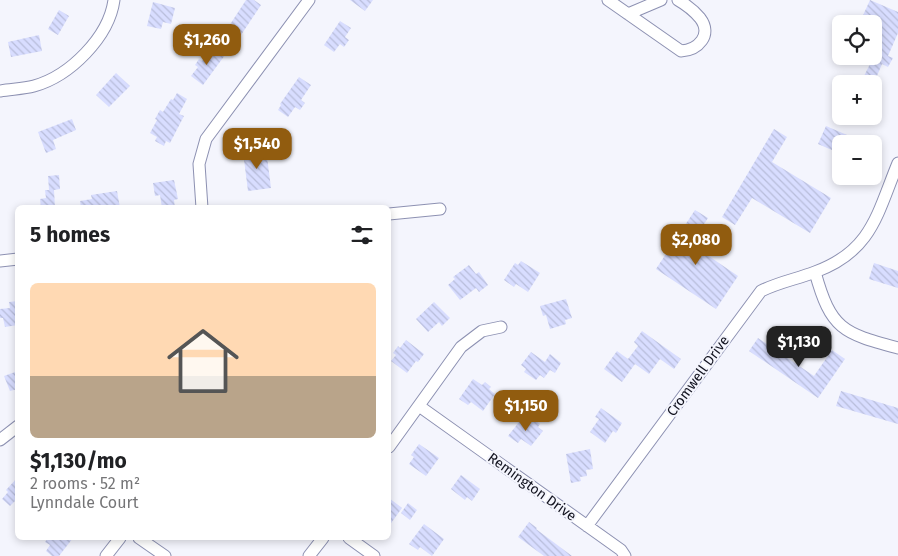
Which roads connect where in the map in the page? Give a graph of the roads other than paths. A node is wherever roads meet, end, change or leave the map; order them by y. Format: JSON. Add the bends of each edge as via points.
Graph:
{"nodes":[{"id":1,"x":114,"y":0,"type":"edge"},
{"id":2,"x":309,"y":0,"type":"edge"},
{"id":3,"x":608,"y":0,"type":"edge"},
{"id":4,"x":661,"y":0,"type":"edge"},
{"id":5,"x":678,"y":0,"type":"edge"},
{"id":6,"x":628,"y":14,"type":"junction"},
{"id":7,"x":0,"y":91,"type":"edge"},
{"id":8,"x":898,"y":163,"type":"edge"},
{"id":9,"x":202,"y":205,"type":"edge"},
{"id":10,"x":440,"y":209,"type":"dead end"},
{"id":11,"x":391,"y":214,"type":"edge"},
{"id":12,"x":15,"y":259,"type":"edge"},
{"id":13,"x":0,"y":261,"type":"edge"},
{"id":14,"x":815,"y":272,"type":"junction"},
{"id":15,"x":501,"y":327,"type":"dead end"},
{"id":16,"x":898,"y":348,"type":"edge"},
{"id":17,"x":419,"y":406,"type":"junction"},
{"id":18,"x":15,"y":428,"type":"edge"},
{"id":19,"x":0,"y":440,"type":"edge"},
{"id":20,"x":391,"y":445,"type":"edge"},
{"id":21,"x":587,"y":526,"type":"junction"},
{"id":22,"x":118,"y":540,"type":"edge"},
{"id":23,"x":142,"y":540,"type":"edge"},
{"id":24,"x":321,"y":540,"type":"edge"},
{"id":25,"x":352,"y":540,"type":"edge"},
{"id":26,"x":623,"y":553,"type":"edge"},
{"id":27,"x":106,"y":556,"type":"edge"},
{"id":28,"x":164,"y":556,"type":"edge"},
{"id":29,"x":309,"y":556,"type":"edge"},
{"id":30,"x":374,"y":556,"type":"edge"}],
"edges":[{"from":1,"to":7,"type":"street","via":[[100,36],[82,57],[56,77],[34,86]]},
{"from":2,"to":9,"type":"street","via":[[206,139],[199,164]]},
{"from":3,"to":6,"type":"street"},
{"from":4,"to":6,"type":"street"},
{"from":5,"to":6,"type":"street","via":[[701,19],[704,29],[699,44],[688,51],[681,51]]},
{"from":8,"to":14,"type":"street","name":"Cromwell Drive","via":[[866,237],[838,263]]},
{"from":10,"to":11,"type":"street"},
{"from":12,"to":13,"type":"street"},
{"from":14,"to":16,"type":"street","via":[[828,309],[840,325],[859,337]]},
{"from":14,"to":21,"type":"street","name":"Cromwell Drive","via":[[776,283],[761,292]]},
{"from":15,"to":17,"type":"street","via":[[482,331],[461,347]]},
{"from":17,"to":20,"type":"street"},
{"from":17,"to":21,"type":"street","name":"Remington Drive"},
{"from":18,"to":19,"type":"street"},
{"from":21,"to":26,"type":"street","name":"Remington Drive"},
{"from":22,"to":27,"type":"street"},
{"from":23,"to":28,"type":"street"},
{"from":24,"to":29,"type":"street"},
{"from":25,"to":30,"type":"street"}]}
